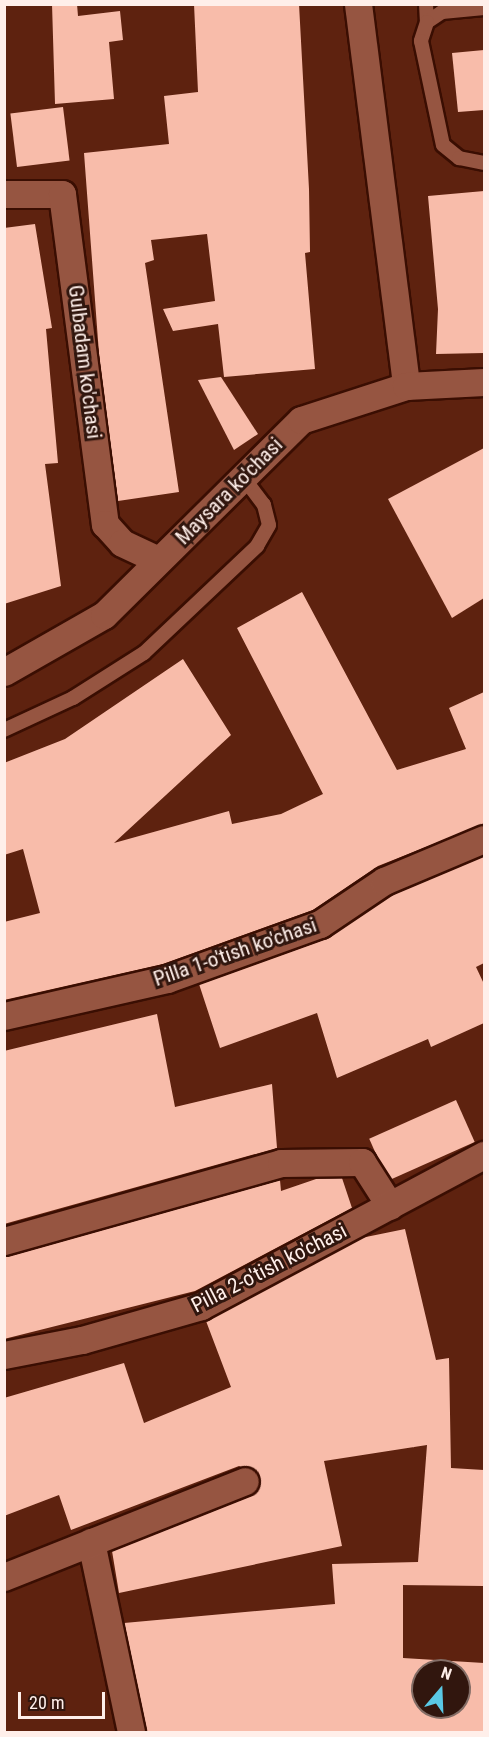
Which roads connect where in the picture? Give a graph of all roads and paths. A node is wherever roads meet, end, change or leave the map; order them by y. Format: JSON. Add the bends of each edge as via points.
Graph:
{"nodes":[{"id":1,"x":358,"y":4,"type":"edge"},
{"id":2,"x":426,"y":4,"type":"edge"},
{"id":3,"x":484,"y":8,"type":"edge"},
{"id":4,"x":427,"y":22,"type":"junction"},
{"id":5,"x":484,"y":162,"type":"edge"},
{"id":6,"x":4,"y":194,"type":"edge"},
{"id":7,"x":406,"y":386,"type":"junction"},
{"id":8,"x":480,"y":388,"type":"edge"},
{"id":9,"x":243,"y":477,"type":"junction"},
{"id":10,"x":158,"y":560,"type":"junction"},
{"id":11,"x":4,"y":672,"type":"edge"},
{"id":12,"x":4,"y":730,"type":"edge"},
{"id":13,"x":484,"y":839,"type":"edge"},
{"id":14,"x":4,"y":1016,"type":"edge"},
{"id":15,"x":484,"y":1155,"type":"edge"},
{"id":16,"x":390,"y":1206,"type":"junction"},
{"id":17,"x":4,"y":1241,"type":"edge"},
{"id":18,"x":4,"y":1355,"type":"edge"},
{"id":19,"x":244,"y":1481,"type":"dead end"},
{"id":20,"x":91,"y":1542,"type":"junction"},
{"id":21,"x":4,"y":1577,"type":"edge"},
{"id":22,"x":131,"y":1732,"type":"edge"}],
"edges":[{"from":1,"to":7,"type":"street"},
{"from":2,"to":4,"type":"lane"},
{"from":3,"to":4,"type":"lane","via":[[442,12]]},
{"from":4,"to":5,"type":"lane","via":[[422,41],[443,145],[459,158]]},
{"from":6,"to":10,"type":"street","name":"Gulbadam ko'chasi","via":[[62,194],[105,524],[122,543]]},
{"from":7,"to":8,"type":"street","name":"Maysara ko'chasi"},
{"from":7,"to":9,"type":"street","name":"Maysara ko'chasi","via":[[301,420]]},
{"from":9,"to":10,"type":"street","name":"Maysara ko'chasi"},
{"from":9,"to":12,"type":"lane","via":[[264,505],[268,525],[257,546],[144,652],[73,698]]},
{"from":10,"to":11,"type":"street","name":"Maysara ko'chasi","via":[[104,615]]},
{"from":13,"to":14,"type":"street","name":"Pilla 1-o'tish ko'chasi","via":[[384,881],[309,928],[167,979]]},
{"from":15,"to":16,"type":"street","name":"Pilla 2-o'tish ko'chasi"},
{"from":16,"to":17,"type":"street","via":[[362,1162],[280,1163]]},
{"from":16,"to":18,"type":"street","name":"Pilla 2-o'tish ko'chasi","via":[[201,1306],[82,1340]]},
{"from":19,"to":20,"type":"street"},
{"from":20,"to":21,"type":"street"},
{"from":20,"to":22,"type":"street"}]}
